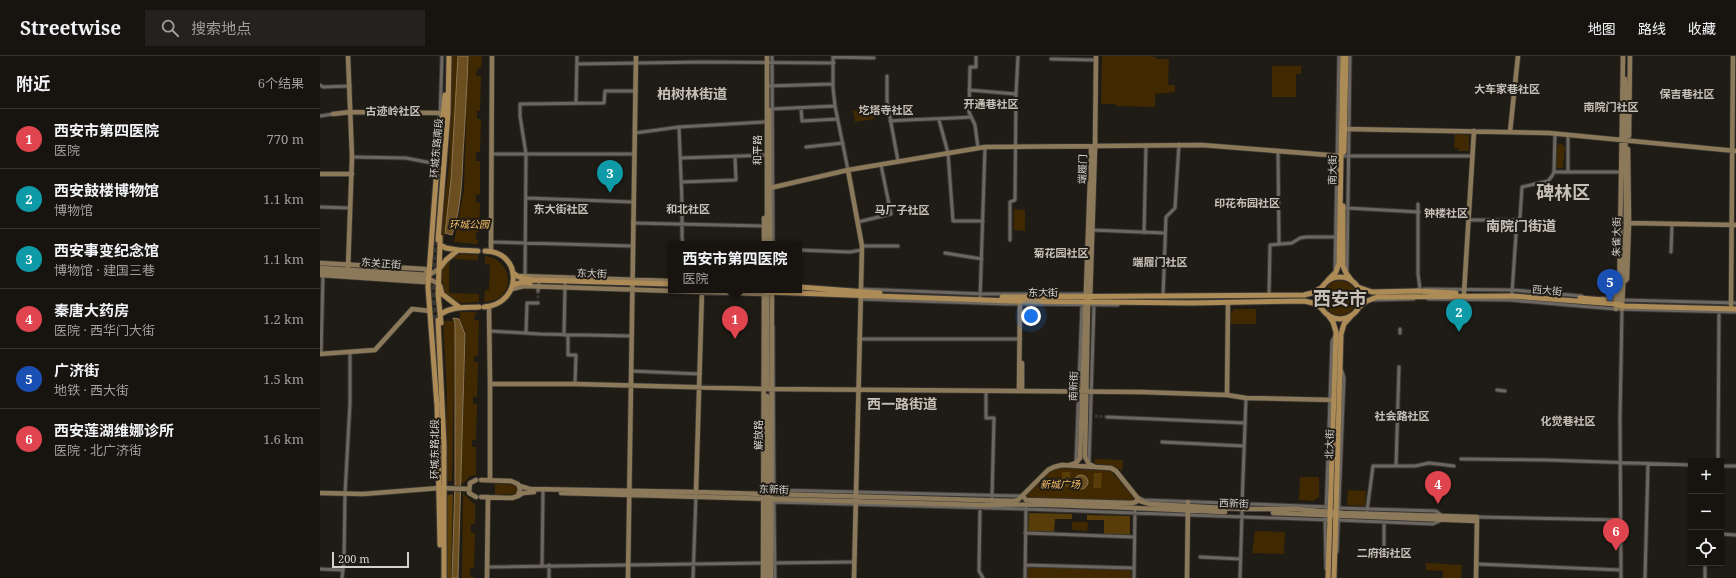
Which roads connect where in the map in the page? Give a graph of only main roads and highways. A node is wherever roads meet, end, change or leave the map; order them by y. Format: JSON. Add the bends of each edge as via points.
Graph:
{"nodes":[{"id":1,"x":448,"y":56,"type":"edge"},
{"id":2,"x":1343,"y":56,"type":"edge"},
{"id":3,"x":1346,"y":56,"type":"edge"},
{"id":4,"x":444,"y":113,"type":"junction"},
{"id":5,"x":1343,"y":156,"type":"junction"},
{"id":6,"x":436,"y":242,"type":"junction"},
{"id":7,"x":458,"y":250,"type":"junction"},
{"id":8,"x":478,"y":251,"type":"dead end"},
{"id":9,"x":488,"y":251,"type":"road end"},
{"id":10,"x":439,"y":269,"type":"junction"},
{"id":11,"x":515,"y":274,"type":"junction"},
{"id":12,"x":1350,"y":279,"type":"junction"},
{"id":13,"x":1328,"y":280,"type":"junction"},
{"id":14,"x":439,"y":284,"type":"junction"},
{"id":15,"x":633,"y":284,"type":"junction"},
{"id":16,"x":668,"y":284,"type":"edge"},
{"id":17,"x":513,"y":287,"type":"junction"},
{"id":18,"x":668,"y":287,"type":"edge"},
{"id":19,"x":1358,"y":287,"type":"junction"},
{"id":20,"x":802,"y":288,"type":"edge"},
{"id":21,"x":1321,"y":288,"type":"junction"},
{"id":22,"x":802,"y":293,"type":"edge"},
{"id":23,"x":860,"y":294,"type":"junction"},
{"id":24,"x":1465,"y":295,"type":"junction"},
{"id":25,"x":981,"y":297,"type":"junction"},
{"id":26,"x":1088,"y":299,"type":"junction"},
{"id":27,"x":1163,"y":300,"type":"junction"},
{"id":28,"x":1619,"y":303,"type":"junction"},
{"id":29,"x":1734,"y":305,"type":"edge"},
{"id":30,"x":440,"y":307,"type":"junction"},
{"id":31,"x":1359,"y":307,"type":"junction"},
{"id":32,"x":457,"y":308,"type":"junction"},
{"id":33,"x":1322,"y":308,"type":"junction"},
{"id":34,"x":430,"y":309,"type":"junction"},
{"id":35,"x":443,"y":312,"type":"junction"},
{"id":36,"x":1328,"y":315,"type":"junction"},
{"id":37,"x":1352,"y":315,"type":"junction"},
{"id":38,"x":437,"y":406,"type":"junction"},
{"id":39,"x":443,"y":406,"type":"junction"},
{"id":40,"x":442,"y":488,"type":"junction"},
{"id":41,"x":1333,"y":514,"type":"junction"},
{"id":42,"x":440,"y":578,"type":"edge"},
{"id":43,"x":444,"y":578,"type":"edge"},
{"id":44,"x":1327,"y":578,"type":"edge"},
{"id":45,"x":1334,"y":578,"type":"edge"}],
"edges":[{"from":1,"to":4,"type":"main road","name":"环城东路南段"},
{"from":2,"to":5,"type":"main road","name":"南大街"},
{"from":3,"to":5,"type":"main road","name":"南大街","via":[[1347,129]]},
{"from":4,"to":6,"type":"main road","name":"环城东路南段"},
{"from":4,"to":6,"type":"main road","via":[[446,162]]},
{"from":4,"to":6,"type":"main road","via":[[440,126],[437,164]]},
{"from":5,"to":12,"type":"main road","name":"南大街","via":[[1343,266]]},
{"from":5,"to":13,"type":"main road","name":"南大街","via":[[1339,263],[1333,276]]},
{"from":6,"to":7,"type":"main road"},
{"from":6,"to":10,"type":"main road"},
{"from":6,"to":34,"type":"main road","via":[[429,277]]},
{"from":7,"to":8,"type":"main road"},
{"from":7,"to":10,"type":"main road"},
{"from":9,"to":11,"type":"main road","via":[[503,258]]},
{"from":10,"to":14,"type":"main road"},
{"from":11,"to":15,"type":"main road","name":"东大街","via":[[525,278]]},
{"from":11,"to":17,"type":"main road"},
{"from":12,"to":13,"type":"main road","via":[[1340,277]]},
{"from":12,"to":19,"type":"main road"},
{"from":13,"to":21,"type":"main road"},
{"from":14,"to":30,"type":"main road"},
{"from":14,"to":32,"type":"main road","via":[[442,294]]},
{"from":15,"to":16,"type":"main road","name":"东大街"},
{"from":15,"to":17,"type":"main road","name":"东大街","via":[[539,287],[522,282]]},
{"from":15,"to":18,"type":"main road","name":"东大街"},
{"from":17,"to":32,"type":"main road","via":[[500,303],[484,307]]},
{"from":19,"to":24,"type":"main road","name":"西大街","via":[[1374,292],[1418,290]]},
{"from":19,"to":31,"type":"main road","via":[[1361,299]]},
{"from":20,"to":23,"type":"main road","name":"东大街"},
{"from":21,"to":27,"type":"main road","name":"东大街","via":[[1307,295]]},
{"from":21,"to":33,"type":"main road","via":[[1319,297]]},
{"from":22,"to":23,"type":"main road","name":"东大街"},
{"from":23,"to":25,"type":"main road","name":"东大街"},
{"from":24,"to":28,"type":"main road","name":"西大街"},
{"from":24,"to":28,"type":"main road","name":"西大街","via":[[1512,292]]},
{"from":24,"to":31,"type":"main road","name":"西大街","via":[[1377,297]]},
{"from":25,"to":26,"type":"main road","name":"东大街"},
{"from":25,"to":26,"type":"main road","name":"东大街","via":[[1022,302]]},
{"from":26,"to":27,"type":"main road","name":"东大街"},
{"from":27,"to":33,"type":"main road","name":"东大街","via":[[1304,301]]},
{"from":28,"to":29,"type":"main road","name":"西大街"},
{"from":28,"to":29,"type":"main road","name":"西大街","via":[[1719,310]]},
{"from":30,"to":34,"type":"main road","via":[[433,304]]},
{"from":30,"to":35,"type":"main road"},
{"from":31,"to":37,"type":"main road"},
{"from":32,"to":35,"type":"main road"},
{"from":33,"to":36,"type":"main road"},
{"from":34,"to":38,"type":"main road"},
{"from":35,"to":39,"type":"main road"},
{"from":36,"to":37,"type":"main road","via":[[1340,319]]},
{"from":36,"to":41,"type":"main road","name":"北大街","via":[[1336,334],[1332,400]]},
{"from":37,"to":41,"type":"main road","name":"北大街","via":[[1346,321],[1342,332]]},
{"from":38,"to":39,"type":"main road","name":"环城东路北段","via":[[436,320]]},
{"from":38,"to":40,"type":"main road","name":"环城东路北段"},
{"from":39,"to":40,"type":"main road","name":"环城东路北段"},
{"from":40,"to":42,"type":"main road","name":"环城东路北段"},
{"from":40,"to":43,"type":"main road","name":"环城东路北段"},
{"from":41,"to":44,"type":"main road","name":"北大街"},
{"from":41,"to":45,"type":"main road","name":"北大街"}]}
